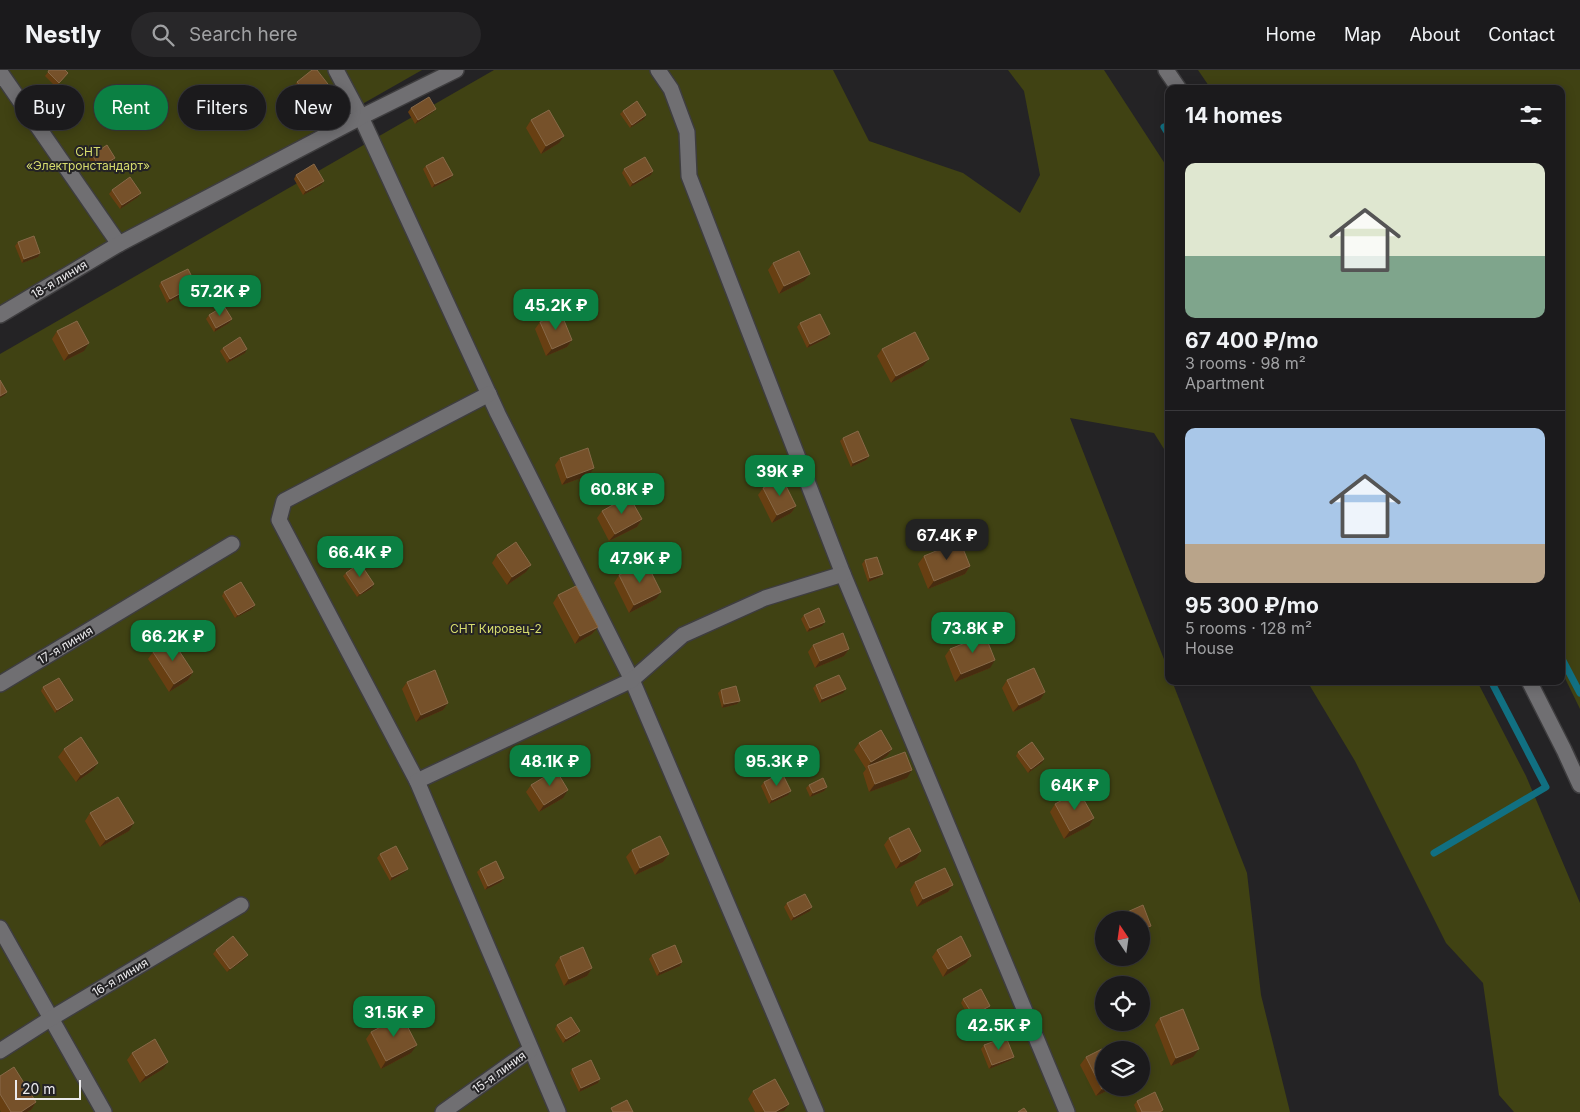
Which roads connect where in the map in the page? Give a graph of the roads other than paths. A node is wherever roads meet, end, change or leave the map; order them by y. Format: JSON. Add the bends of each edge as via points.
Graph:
{"nodes":[{"id":1,"x":336,"y":70,"type":"edge"},
{"id":2,"x":456,"y":70,"type":"edge"},
{"id":3,"x":658,"y":70,"type":"edge"},
{"id":4,"x":1166,"y":70,"type":"edge"},
{"id":5,"x":0,"y":72,"type":"edge"},
{"id":6,"x":1176,"y":85,"type":"edge"},
{"id":7,"x":361,"y":117,"type":"junction"},
{"id":8,"x":119,"y":244,"type":"junction"},
{"id":9,"x":0,"y":315,"type":"edge"},
{"id":10,"x":489,"y":394,"type":"junction"},
{"id":11,"x":232,"y":544,"type":"dead end"},
{"id":12,"x":843,"y":574,"type":"junction"},
{"id":13,"x":632,"y":680,"type":"junction"},
{"id":14,"x":0,"y":684,"type":"edge"},
{"id":15,"x":1532,"y":685,"type":"edge"},
{"id":16,"x":416,"y":781,"type":"junction"},
{"id":17,"x":1580,"y":785,"type":"edge"},
{"id":18,"x":241,"y":906,"type":"dead end"},
{"id":19,"x":0,"y":928,"type":"edge"},
{"id":20,"x":50,"y":1019,"type":"junction"},
{"id":21,"x":530,"y":1050,"type":"junction"},
{"id":22,"x":0,"y":1051,"type":"edge"},
{"id":23,"x":104,"y":1112,"type":"edge"},
{"id":24,"x":443,"y":1112,"type":"edge"},
{"id":25,"x":558,"y":1112,"type":"edge"},
{"id":26,"x":816,"y":1112,"type":"edge"},
{"id":27,"x":1067,"y":1112,"type":"edge"}],
"edges":[{"from":1,"to":7,"type":"street"},
{"from":2,"to":7,"type":"street","name":"18-я линия"},
{"from":3,"to":12,"type":"street","via":[[671,90],[687,132],[688,176]]},
{"from":4,"to":6,"type":"street"},
{"from":5,"to":8,"type":"street"},
{"from":7,"to":8,"type":"street","name":"18-я линия"},
{"from":7,"to":10,"type":"street"},
{"from":8,"to":9,"type":"street","name":"18-я линия"},
{"from":10,"to":13,"type":"street"},
{"from":10,"to":16,"type":"street","via":[[284,501],[279,520]]},
{"from":11,"to":14,"type":"street","name":"17-я линия"},
{"from":12,"to":13,"type":"street","via":[[765,598],[683,635]]},
{"from":12,"to":27,"type":"street"},
{"from":13,"to":16,"type":"street"},
{"from":13,"to":26,"type":"street"},
{"from":15,"to":17,"type":"street"},
{"from":16,"to":21,"type":"street"},
{"from":18,"to":20,"type":"street","name":"16-я линия"},
{"from":19,"to":20,"type":"street"},
{"from":20,"to":22,"type":"street","name":"16-я линия"},
{"from":20,"to":23,"type":"street"},
{"from":21,"to":24,"type":"street","name":"15-я линия"},
{"from":21,"to":25,"type":"street"}]}
